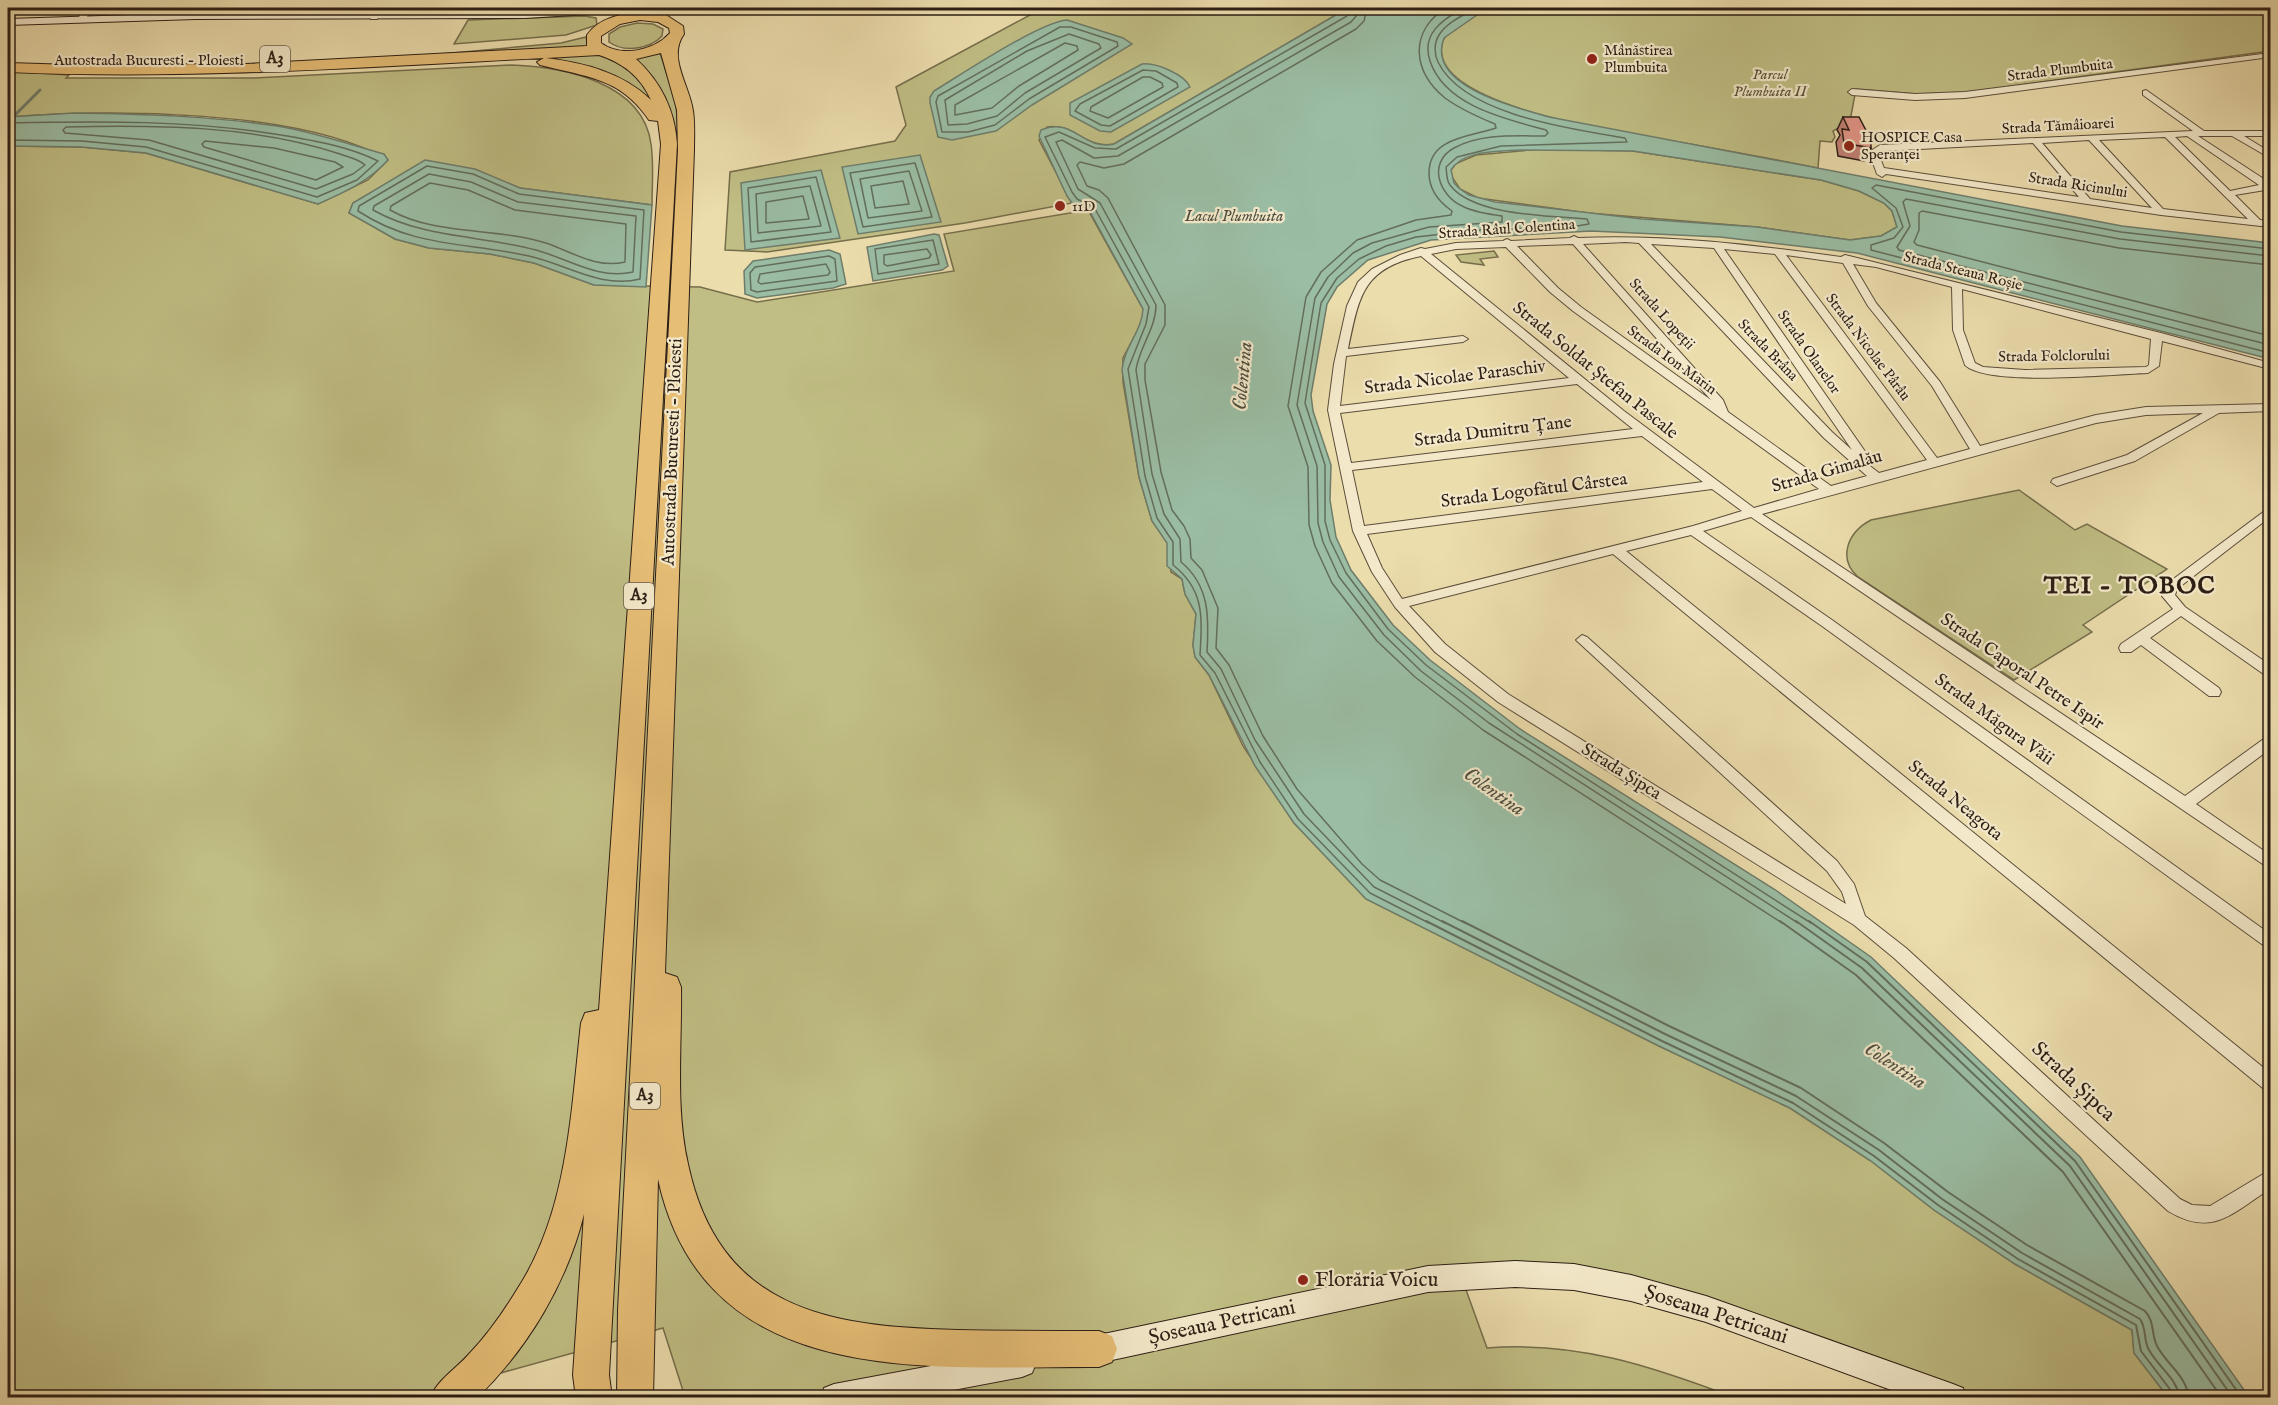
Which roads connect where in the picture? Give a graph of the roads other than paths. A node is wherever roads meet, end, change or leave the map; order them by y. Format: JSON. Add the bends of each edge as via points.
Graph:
{"nodes":[{"id":1,"x":86,"y":8,"type":"edge"},
{"id":2,"x":684,"y":8,"type":"edge"},
{"id":3,"x":521,"y":11,"type":"edge"},
{"id":4,"x":187,"y":12,"type":"edge"},
{"id":5,"x":289,"y":12,"type":"edge"},
{"id":6,"x":371,"y":12,"type":"edge"},
{"id":7,"x":459,"y":12,"type":"edge"},
{"id":8,"x":640,"y":13,"type":"edge"},
{"id":9,"x":672,"y":15,"type":"edge"},
{"id":10,"x":603,"y":18,"type":"edge"},
{"id":11,"x":82,"y":20,"type":"junction"},
{"id":12,"x":8,"y":22,"type":"edge"},
{"id":13,"x":671,"y":42,"type":"junction"},
{"id":14,"x":601,"y":50,"type":"junction"},
{"id":15,"x":618,"y":54,"type":"junction"},
{"id":16,"x":2271,"y":55,"type":"edge"},
{"id":17,"x":8,"y":58,"type":"edge"},
{"id":18,"x":428,"y":59,"type":"junction"},
{"id":19,"x":77,"y":66,"type":"junction"},
{"id":20,"x":8,"y":67,"type":"edge"},
{"id":21,"x":1852,"y":92,"type":"dead end"},
{"id":22,"x":2146,"y":93,"type":"dead end"},
{"id":23,"x":2271,"y":133,"type":"edge"},
{"id":24,"x":2167,"y":134,"type":"junction"},
{"id":25,"x":2189,"y":134,"type":"junction"},
{"id":26,"x":2202,"y":134,"type":"junction"},
{"id":27,"x":2235,"y":134,"type":"junction"},
{"id":28,"x":2092,"y":138,"type":"junction"},
{"id":29,"x":2036,"y":141,"type":"junction"},
{"id":30,"x":2271,"y":155,"type":"edge"},
{"id":31,"x":668,"y":159,"type":"junction"},
{"id":32,"x":1882,"y":172,"type":"joint"},
{"id":33,"x":2269,"y":187,"type":"edge"},
{"id":34,"x":676,"y":188,"type":"junction"},
{"id":35,"x":2228,"y":194,"type":"junction"},
{"id":36,"x":2087,"y":201,"type":"junction"},
{"id":37,"x":2161,"y":212,"type":"junction"},
{"id":38,"x":2258,"y":223,"type":"junction"},
{"id":39,"x":2271,"y":224,"type":"edge"},
{"id":40,"x":1574,"y":239,"type":"junction"},
{"id":41,"x":1641,"y":239,"type":"junction"},
{"id":42,"x":1507,"y":242,"type":"junction"},
{"id":43,"x":1716,"y":244,"type":"junction"},
{"id":44,"x":1777,"y":250,"type":"junction"},
{"id":45,"x":1421,"y":251,"type":"junction"},
{"id":46,"x":1845,"y":258,"type":"junction"},
{"id":47,"x":1957,"y":285,"type":"junction"},
{"id":48,"x":2157,"y":334,"type":"junction"},
{"id":49,"x":1463,"y":339,"type":"dead end"},
{"id":50,"x":665,"y":351,"type":"junction"},
{"id":51,"x":1341,"y":353,"type":"junction"},
{"id":52,"x":2271,"y":366,"type":"edge"},
{"id":53,"x":1580,"y":380,"type":"junction"},
{"id":54,"x":2271,"y":408,"type":"edge"},
{"id":55,"x":2218,"y":409,"type":"junction"},
{"id":56,"x":1334,"y":410,"type":"junction"},
{"id":57,"x":1723,"y":411,"type":"junction"},
{"id":58,"x":1643,"y":432,"type":"junction"},
{"id":59,"x":1977,"y":451,"type":"junction"},
{"id":60,"x":1934,"y":462,"type":"junction"},
{"id":61,"x":1347,"y":466,"type":"junction"},
{"id":62,"x":1876,"y":477,"type":"junction"},
{"id":63,"x":2056,"y":482,"type":"dead end"},
{"id":64,"x":1714,"y":485,"type":"junction"},
{"id":65,"x":1829,"y":490,"type":"junction"},
{"id":66,"x":2271,"y":511,"type":"edge"},
{"id":67,"x":1752,"y":513,"type":"junction"},
{"id":68,"x":1693,"y":530,"type":"junction"},
{"id":69,"x":1359,"y":531,"type":"junction"},
{"id":70,"x":1615,"y":549,"type":"junction"},
{"id":71,"x":1399,"y":604,"type":"junction"},
{"id":72,"x":2181,"y":610,"type":"junction"},
{"id":73,"x":2141,"y":638,"type":"junction"},
{"id":74,"x":1582,"y":640,"type":"dead end"},
{"id":75,"x":2126,"y":648,"type":"dead end"},
{"id":76,"x":2271,"y":671,"type":"edge"},
{"id":77,"x":2214,"y":692,"type":"dead end"},
{"id":78,"x":2271,"y":742,"type":"edge"},
{"id":79,"x":660,"y":795,"type":"junction"},
{"id":80,"x":2186,"y":803,"type":"junction"},
{"id":81,"x":625,"y":839,"type":"junction"},
{"id":82,"x":2271,"y":863,"type":"edge"},
{"id":83,"x":1859,"y":920,"type":"junction"},
{"id":84,"x":2271,"y":944,"type":"edge"},
{"id":85,"x":2271,"y":1083,"type":"edge"},
{"id":86,"x":2271,"y":1179,"type":"edge"},
{"id":87,"x":1099,"y":1349,"type":"junction"},
{"id":88,"x":448,"y":1398,"type":"edge"},
{"id":89,"x":594,"y":1398,"type":"edge"},
{"id":90,"x":635,"y":1398,"type":"edge"},
{"id":91,"x":834,"y":1398,"type":"edge"},
{"id":92,"x":1953,"y":1398,"type":"edge"}],
"edges":[{"from":1,"to":11,"type":"street"},
{"from":2,"to":9,"type":"street"},
{"from":3,"to":7,"type":"street"},
{"from":3,"to":10,"type":"street","via":[[580,13]]},
{"from":4,"to":5,"type":"street"},
{"from":4,"to":11,"type":"street"},
{"from":5,"to":6,"type":"street"},
{"from":6,"to":7,"type":"street"},
{"from":8,"to":9,"type":"highway","number":"A3","via":[[661,18]]},
{"from":8,"to":10,"type":"highway","number":"A3"},
{"from":9,"to":13,"type":"highway","number":"A3","via":[[678,30]]},
{"from":10,"to":14,"type":"highway","via":[[593,44]]},
{"from":10,"to":19,"type":"highway","name":"Autostrada Bucuresti - Ploiesti","number":"A3","via":[[560,40],[470,48]]},
{"from":11,"to":12,"type":"street"},
{"from":13,"to":15,"type":"highway","number":"A3","via":[[648,52]]},
{"from":13,"to":34,"type":"highway","name":"Autostrada Bucuresti - Ploiesti","number":"A3","via":[[669,53],[685,110]]},
{"from":14,"to":15,"type":"highway","number":"A3"},
{"from":14,"to":18,"type":"highway","number":"A3"},
{"from":15,"to":31,"type":"highway","number":"A3","via":[[657,95],[668,123]]},
{"from":16,"to":21,"type":"street","name":"Strada Plumbuita","via":[[1980,94],[1926,97]]},
{"from":17,"to":19,"type":"highway","name":"Autostrada Bucuresti - Ploiesti","number":"A3"},
{"from":18,"to":19,"type":"highway","name":"Autostrada Bucuresti - Ploiesti","number":"A3","via":[[236,70]]},
{"from":18,"to":31,"type":"highway","via":[[550,62],[609,78],[636,94],[653,112]]},
{"from":19,"to":20,"type":"highway","name":"Autostrada Bucuresti - Ploiesti","number":"A3"},
{"from":22,"to":26,"type":"street"},
{"from":23,"to":27,"type":"street","name":"Strada Tămâioarei"},
{"from":24,"to":25,"type":"street","name":"Strada Tămâioarei"},
{"from":24,"to":28,"type":"street","name":"Strada Tămâioarei"},
{"from":24,"to":35,"type":"street"},
{"from":25,"to":26,"type":"street","name":"Strada Tămâioarei"},
{"from":25,"to":33,"type":"street"},
{"from":26,"to":27,"type":"street","name":"Strada Tămâioarei"},
{"from":27,"to":30,"type":"street"},
{"from":28,"to":29,"type":"street","name":"Strada Tămâioarei"},
{"from":28,"to":37,"type":"street"},
{"from":29,"to":32,"type":"street","name":"Strada Tămâioarei","via":[[1876,149],[1873,152]]},
{"from":29,"to":36,"type":"street"},
{"from":31,"to":34,"type":"highway","number":"A3"},
{"from":32,"to":36,"type":"street","name":"Strada Ricinului"},
{"from":33,"to":35,"type":"street"},
{"from":34,"to":50,"type":"highway","name":"Autostrada Bucuresti - Ploiesti","number":"A3"},
{"from":35,"to":38,"type":"street"},
{"from":36,"to":37,"type":"street","name":"Strada Ricinului"},
{"from":37,"to":38,"type":"street","name":"Strada Ricinului"},
{"from":38,"to":39,"type":"street","name":"Strada Ricinului"},
{"from":40,"to":41,"type":"street","name":"Strada Râul Colentina"},
{"from":40,"to":42,"type":"street","name":"Strada Râul Colentina"},
{"from":40,"to":57,"type":"street","name":"Strada Lopeții"},
{"from":41,"to":43,"type":"street","name":"Strada Steaua Roșie"},
{"from":41,"to":62,"type":"street","name":"Strada Brâna","via":[[1828,435]]},
{"from":42,"to":45,"type":"street","name":"Strada Râul Colentina"},
{"from":42,"to":57,"type":"street","name":"Strada Ion Marin","via":[[1571,304],[1700,399]]},
{"from":43,"to":44,"type":"street","name":"Strada Steaua Roșie"},
{"from":43,"to":62,"type":"street","name":"Strada Olanelor"},
{"from":44,"to":46,"type":"street","name":"Strada Steaua Roșie"},
{"from":44,"to":60,"type":"street","name":"Strada Nicolae Pârâu"},
{"from":45,"to":51,"type":"street","name":"Strada Râul Colentina","via":[[1384,265],[1362,284],[1352,306]]},
{"from":45,"to":53,"type":"street","name":"Strada Soldat Ștefan Pascale"},
{"from":46,"to":47,"type":"street","name":"Strada Steaua Roșie"},
{"from":46,"to":59,"type":"street","via":[[1872,304],[1936,384]]},
{"from":47,"to":48,"type":"street","name":"Strada Steaua Roșie"},
{"from":47,"to":48,"type":"street","name":"Strada Folclorului","via":[[1960,336],[1970,365],[1980,371],[2045,374],[2148,370],[2154,366]]},
{"from":48,"to":52,"type":"street","name":"Strada Steaua Roșie"},
{"from":49,"to":51,"type":"street"},
{"from":50,"to":79,"type":"highway","name":"Autostrada Bucuresti - Ploiesti","number":"A3"},
{"from":50,"to":81,"type":"highway","name":"Autostrada Bucuresti - Ploiesti","number":"A3"},
{"from":51,"to":56,"type":"street","name":"Strada Râul Colentina"},
{"from":53,"to":56,"type":"street","name":"Strada Nicolae Paraschiv"},
{"from":53,"to":58,"type":"street","name":"Strada Soldat Ștefan Pascale"},
{"from":54,"to":55,"type":"street","name":"Strada Gimalău"},
{"from":55,"to":59,"type":"street","name":"Strada Gimalău","via":[[2146,411],[2096,419]]},
{"from":55,"to":63,"type":"street","via":[[2138,455]]},
{"from":56,"to":61,"type":"street","name":"Strada Râul Colentina"},
{"from":57,"to":65,"type":"street","name":"Strada Ion Marin"},
{"from":58,"to":61,"type":"street","name":"Strada Dumitru Țane"},
{"from":58,"to":64,"type":"street","name":"Strada Soldat Ștefan Pascale"},
{"from":59,"to":60,"type":"street","name":"Strada Gimalău"},
{"from":60,"to":62,"type":"street","name":"Strada Gimalău"},
{"from":61,"to":69,"type":"street","name":"Strada Râul Colentina"},
{"from":62,"to":65,"type":"street","name":"Strada Gimalău"},
{"from":64,"to":67,"type":"street","name":"Strada Soldat Ștefan Pascale"},
{"from":64,"to":69,"type":"street","name":"Strada Logofătul Cârstea"},
{"from":65,"to":67,"type":"street","name":"Strada Gimalău"},
{"from":66,"to":72,"type":"street","via":[[2169,589],[2168,596]]},
{"from":67,"to":68,"type":"street","name":"Strada Gimalău"},
{"from":67,"to":80,"type":"street","name":"Strada Caporal Petre Ispir"},
{"from":68,"to":70,"type":"street","name":"Strada Gimalău"},
{"from":68,"to":84,"type":"street","name":"Strada Măgura Văii"},
{"from":69,"to":71,"type":"street","name":"Strada Râul Colentina"},
{"from":70,"to":71,"type":"street","name":"Strada Gimalău"},
{"from":70,"to":85,"type":"street","name":"Strada Neagota"},
{"from":71,"to":83,"type":"street","name":"Strada Șipca","via":[[1440,648],[1503,698]]},
{"from":72,"to":73,"type":"street"},
{"from":72,"to":76,"type":"street"},
{"from":73,"to":75,"type":"street"},
{"from":73,"to":77,"type":"street"},
{"from":74,"to":83,"type":"street","via":[[1832,866],[1849,889]]},
{"from":78,"to":80,"type":"street"},
{"from":79,"to":87,"type":"highway","via":[[667,859],[670,1154],[687,1220],[716,1269],[762,1310],[830,1337],[912,1348]]},
{"from":79,"to":90,"type":"highway","number":"A3","via":[[636,1298]]},
{"from":80,"to":82,"type":"street","name":"Strada Caporal Petre Ispir"},
{"from":81,"to":88,"type":"highway","via":[[609,914],[584,1130],[566,1226],[544,1280],[522,1316],[495,1351]]},
{"from":81,"to":89,"type":"highway","number":"A3","via":[[591,1375]]},
{"from":83,"to":86,"type":"street","name":"Strada Șipca","via":[[1900,953],[2174,1205],[2202,1217],[2212,1215]]},
{"from":87,"to":91,"type":"street","name":"Șoseaua Petricani"},
{"from":87,"to":92,"type":"street","name":"Șoseaua Petricani","via":[[1428,1279],[1484,1274],[1545,1275],[1603,1282],[1664,1297]]}]}
